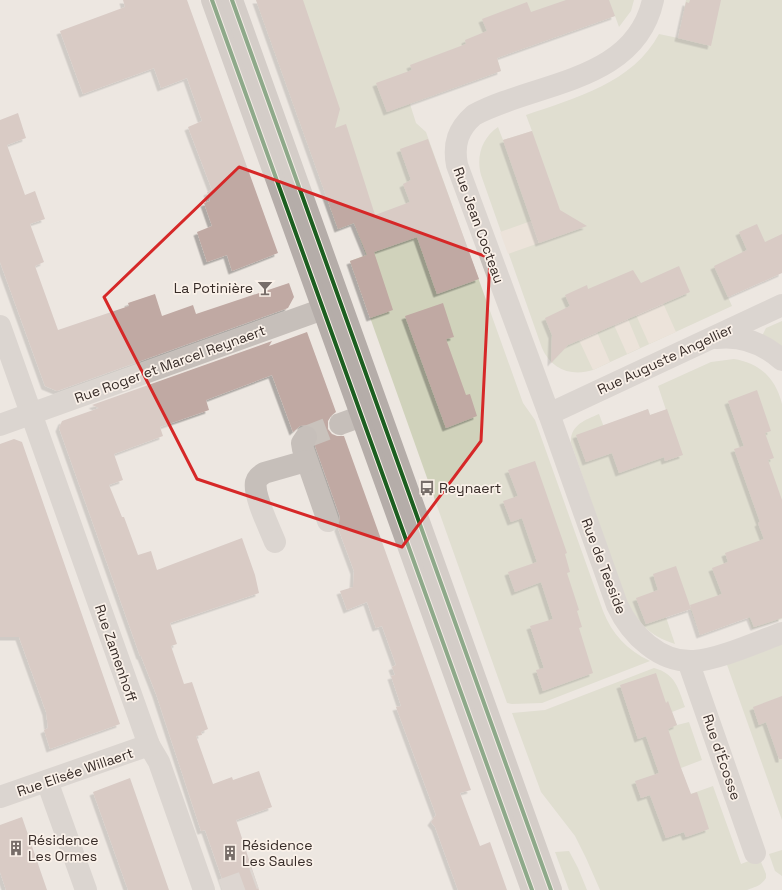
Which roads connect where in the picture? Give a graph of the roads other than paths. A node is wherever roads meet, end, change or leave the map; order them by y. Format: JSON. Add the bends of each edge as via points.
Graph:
{"nodes":[{"id":1,"x":212,"y":0,"type":"edge"},
{"id":2,"x":232,"y":0,"type":"edge"},
{"id":3,"x":653,"y":0,"type":"edge"},
{"id":4,"x":782,"y":305,"type":"edge"},
{"id":5,"x":332,"y":306,"type":"junction"},
{"id":6,"x":0,"y":326,"type":"edge"},
{"id":7,"x":709,"y":339,"type":"junction"},
{"id":8,"x":782,"y":360,"type":"edge"},
{"id":9,"x":32,"y":414,"type":"junction"},
{"id":10,"x":549,"y":414,"type":"junction"},
{"id":11,"x":362,"y":416,"type":"junction"},
{"id":12,"x":340,"y":424,"type":"tunnel mouth"},
{"id":13,"x":0,"y":425,"type":"edge"},
{"id":14,"x":306,"y":437,"type":"dead end"},
{"id":15,"x":306,"y":461,"type":"junction"},
{"id":16,"x":328,"y":521,"type":"dead end"},
{"id":17,"x":275,"y":542,"type":"dead end"},
{"id":18,"x":782,"y":633,"type":"edge"},
{"id":19,"x":688,"y":661,"type":"junction"},
{"id":20,"x":149,"y":746,"type":"junction"},
{"id":21,"x":47,"y":781,"type":"junction"},
{"id":22,"x":0,"y":797,"type":"edge"},
{"id":23,"x":755,"y":853,"type":"dead end"},
{"id":24,"x":86,"y":890,"type":"edge"},
{"id":25,"x":204,"y":890,"type":"edge"},
{"id":26,"x":532,"y":890,"type":"edge"},
{"id":27,"x":551,"y":890,"type":"edge"}],
"edges":[{"from":1,"to":5,"type":"main road"},
{"from":2,"to":5,"type":"main road"},
{"from":3,"to":10,"type":"street","name":"Rue Jean Cocteau","via":[[648,19],[638,36],[613,60],[593,70],[481,111],[463,126],[456,140],[457,165]]},
{"from":4,"to":7,"type":"street","name":"Rue Auguste Angellier"},
{"from":5,"to":9,"type":"street","name":"Rue Roger et Marcel Reynaert"},
{"from":5,"to":11,"type":"main road"},
{"from":5,"to":27,"type":"main road"},
{"from":6,"to":9,"type":"street","name":"Rue Zamenhoff"},
{"from":7,"to":8,"type":"street","via":[[742,338],[759,345]]},
{"from":7,"to":10,"type":"street","name":"Rue Auguste Angellier"},
{"from":9,"to":13,"type":"street","name":"Rue Roger et Marcel Reynaert"},
{"from":9,"to":20,"type":"street","name":"Rue Zamenhoff"},
{"from":10,"to":19,"type":"street","name":"Rue de Teeside","via":[[621,615],[635,633],[652,648],[672,658]]},
{"from":11,"to":12,"type":"street"},
{"from":11,"to":26,"type":"main road"},
{"from":14,"to":15,"type":"street","via":[[302,443]]},
{"from":15,"to":16,"type":"street"},
{"from":15,"to":17,"type":"street","via":[[264,473],[256,482],[257,493]]},
{"from":18,"to":19,"type":"street","name":"Rue de Teeside","via":[[712,657]]},
{"from":19,"to":23,"type":"street","name":"Rue d'Écosse"},
{"from":20,"to":21,"type":"street","name":"Rue Elisée Willaert"},
{"from":20,"to":25,"type":"street","name":"Rue Zamenhoff","via":[[160,766]]},
{"from":21,"to":22,"type":"street","name":"Rue Elisée Willaert"},
{"from":21,"to":24,"type":"street"}]}
